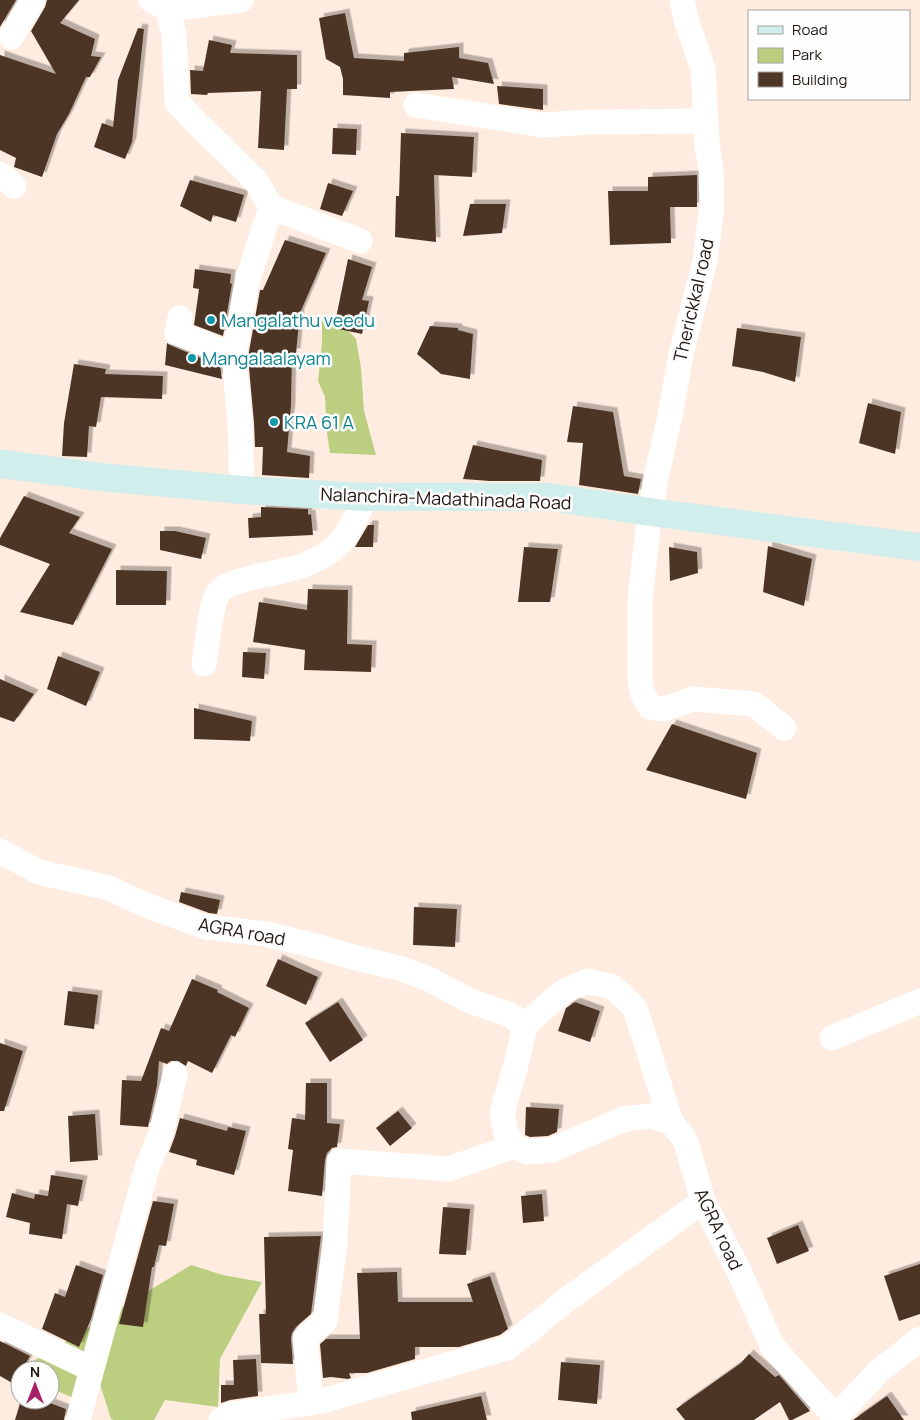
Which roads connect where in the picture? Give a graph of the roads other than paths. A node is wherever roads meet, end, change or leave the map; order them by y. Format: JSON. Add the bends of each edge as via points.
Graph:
{"nodes":[{"id":1,"x":33,"y":0,"type":"edge"},
{"id":2,"x":241,"y":0,"type":"edge"},
{"id":3,"x":682,"y":0,"type":"edge"},
{"id":4,"x":160,"y":5,"type":"edge"},
{"id":5,"x":11,"y":37,"type":"dead end"},
{"id":6,"x":416,"y":105,"type":"dead end"},
{"id":7,"x":706,"y":121,"type":"junction"},
{"id":8,"x":271,"y":207,"type":"junction"},
{"id":9,"x":360,"y":241,"type":"dead end"},
{"id":10,"x":180,"y":318,"type":"dead end"},
{"id":11,"x":234,"y":356,"type":"junction"},
{"id":12,"x":1,"y":465,"type":"edge"},
{"id":13,"x":242,"y":490,"type":"junction"},
{"id":14,"x":365,"y":497,"type":"junction"},
{"id":15,"x":650,"y":512,"type":"junction"},
{"id":16,"x":920,"y":547,"type":"edge"},
{"id":17,"x":204,"y":664,"type":"dead end"},
{"id":18,"x":784,"y":728,"type":"dead end"},
{"id":19,"x":0,"y":851,"type":"edge"},
{"id":20,"x":920,"y":1001,"type":"edge"},
{"id":21,"x":525,"y":1025,"type":"junction"},
{"id":22,"x":832,"y":1038,"type":"dead end"},
{"id":23,"x":175,"y":1075,"type":"dead end"},
{"id":24,"x":671,"y":1122,"type":"junction"},
{"id":25,"x":515,"y":1146,"type":"junction"},
{"id":26,"x":703,"y":1200,"type":"junction"},
{"id":27,"x":0,"y":1325,"type":"edge"},
{"id":28,"x":920,"y":1339,"type":"edge"},
{"id":29,"x":91,"y":1369,"type":"junction"},
{"id":30,"x":311,"y":1402,"type":"junction"},
{"id":31,"x":835,"y":1419,"type":"edge"},
{"id":32,"x":78,"y":1420,"type":"edge"},
{"id":33,"x":220,"y":1420,"type":"edge"}],
"edges":[{"from":1,"to":5,"type":"street"},
{"from":2,"to":4,"type":"street"},
{"from":3,"to":7,"type":"street","name":"Therickkal road","via":[[703,69]]},
{"from":4,"to":8,"type":"street","via":[[174,35],[178,102],[256,181]]},
{"from":6,"to":7,"type":"street","via":[[542,125]]},
{"from":7,"to":15,"type":"street","name":"Therickkal road","via":[[712,205],[705,261],[681,354]]},
{"from":8,"to":9,"type":"street"},
{"from":8,"to":11,"type":"street","via":[[246,282]]},
{"from":10,"to":11,"type":"street","via":[[177,333]]},
{"from":11,"to":13,"type":"street"},
{"from":12,"to":13,"type":"street","name":"Nalanchira-Madathinada Road"},
{"from":13,"to":14,"type":"street","name":"Nalanchira-Madathinada Road"},
{"from":14,"to":15,"type":"street","name":"Nalanchira-Madathinada Road","via":[[550,497]]},
{"from":14,"to":17,"type":"street","via":[[350,529],[326,555],[303,566],[231,583],[220,589],[213,608]]},
{"from":15,"to":16,"type":"street","name":"Nalanchira-Madathinada Road"},
{"from":15,"to":18,"type":"street","name":"Therickkal road","via":[[640,599],[640,682],[650,707],[664,709],[693,699],[754,704]]},
{"from":19,"to":21,"type":"street","name":"AGRA road","via":[[39,872],[109,888],[206,927],[266,934],[399,968],[429,979],[470,1001],[508,1014]]},
{"from":20,"to":22,"type":"street"},
{"from":21,"to":24,"type":"street","name":"AGRA road","via":[[563,992],[587,981],[613,987],[636,1008]]},
{"from":21,"to":25,"type":"street","via":[[502,1113],[506,1133]]},
{"from":23,"to":29,"type":"street"},
{"from":24,"to":25,"type":"street","via":[[649,1116],[624,1119],[552,1150],[527,1152]]},
{"from":24,"to":26,"type":"street","name":"AGRA road","via":[[685,1139]]},
{"from":25,"to":30,"type":"street","via":[[448,1169],[339,1161],[335,1242],[325,1321],[305,1338]]},
{"from":26,"to":30,"type":"street","via":[[565,1301],[507,1348]]},
{"from":26,"to":31,"type":"street","name":"AGRA road","via":[[772,1346]]},
{"from":27,"to":29,"type":"street"},
{"from":28,"to":31,"type":"street","via":[[880,1371]]},
{"from":29,"to":32,"type":"street"},
{"from":30,"to":33,"type":"street","via":[[232,1414]]}]}
